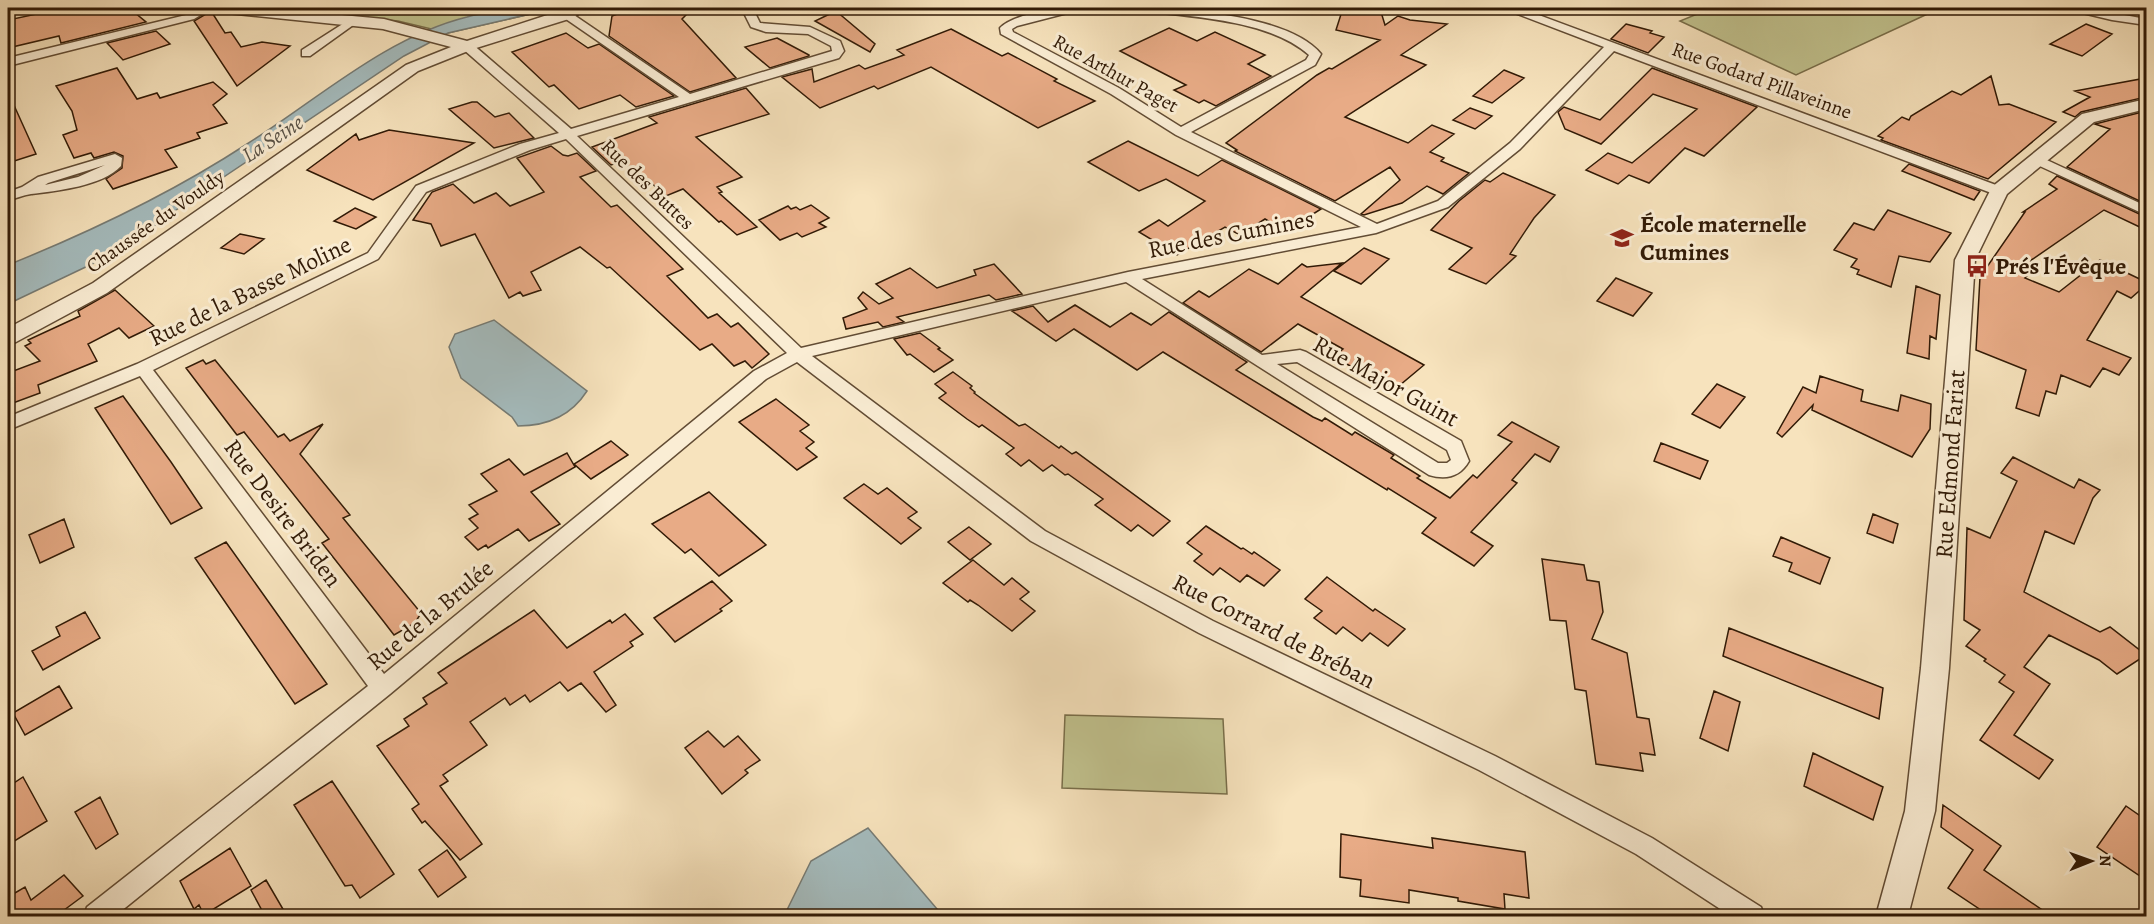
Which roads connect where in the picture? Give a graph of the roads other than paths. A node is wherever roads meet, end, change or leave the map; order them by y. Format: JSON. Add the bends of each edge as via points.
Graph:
{"nodes":[{"id":1,"x":206,"y":8,"type":"edge"},
{"id":2,"x":227,"y":8,"type":"edge"},
{"id":3,"x":743,"y":8,"type":"edge"},
{"id":4,"x":1075,"y":8,"type":"edge"},
{"id":5,"x":1143,"y":8,"type":"edge"},
{"id":6,"x":1511,"y":8,"type":"edge"},
{"id":7,"x":2074,"y":8,"type":"edge"},
{"id":8,"x":573,"y":11,"type":"edge"},
{"id":9,"x":352,"y":21,"type":"junction"},
{"id":10,"x":2146,"y":21,"type":"edge"},
{"id":11,"x":1613,"y":45,"type":"junction"},
{"id":12,"x":467,"y":46,"type":"junction"},
{"id":13,"x":306,"y":53,"type":"dead end"},
{"id":14,"x":8,"y":62,"type":"edge"},
{"id":15,"x":688,"y":98,"type":"junction"},
{"id":16,"x":2146,"y":104,"type":"edge"},
{"id":17,"x":1181,"y":132,"type":"junction"},
{"id":18,"x":568,"y":134,"type":"junction"},
{"id":19,"x":2036,"y":159,"type":"junction"},
{"id":20,"x":27,"y":190,"type":"junction"},
{"id":21,"x":1999,"y":191,"type":"junction"},
{"id":22,"x":8,"y":196,"type":"edge"},
{"id":23,"x":2146,"y":211,"type":"edge"},
{"id":24,"x":1376,"y":229,"type":"junction"},
{"id":25,"x":1128,"y":277,"type":"junction"},
{"id":26,"x":8,"y":337,"type":"edge"},
{"id":27,"x":798,"y":354,"type":"junction"},
{"id":28,"x":1259,"y":361,"type":"junction"},
{"id":29,"x":142,"y":368,"type":"junction"},
{"id":30,"x":8,"y":424,"type":"edge"},
{"id":31,"x":382,"y":688,"type":"junction"},
{"id":32,"x":96,"y":916,"type":"edge"},
{"id":33,"x":1752,"y":916,"type":"edge"},
{"id":34,"x":1892,"y":916,"type":"edge"}],
"edges":[{"from":1,"to":14,"type":"street","via":[[190,16]]},
{"from":2,"to":9,"type":"street"},
{"from":3,"to":15,"type":"street","name":"Rue de la Basse Moline","via":[[749,11],[755,25],[810,31],[836,44],[838,51]]},
{"from":4,"to":17,"type":"street","name":"Rue Arthur Paget","via":[[1013,23],[1006,28],[1007,34],[1115,91]]},
{"from":5,"to":17,"type":"street","name":"Rue Arthur Paget","via":[[1225,19],[1277,32],[1310,47],[1315,54],[1311,62]]},
{"from":6,"to":11,"type":"street","name":"Rue Godard Pillaveinne"},
{"from":7,"to":10,"type":"street"},
{"from":8,"to":12,"type":"street","name":"Chaussée du Vouldy"},
{"from":8,"to":15,"type":"street"},
{"from":9,"to":12,"type":"street","via":[[384,24]]},
{"from":9,"to":13,"type":"street"},
{"from":11,"to":21,"type":"street","name":"Rue Godard Pillaveinne"},
{"from":11,"to":24,"type":"street","name":"Rue des Cumines","via":[[1515,146],[1443,204]]},
{"from":12,"to":18,"type":"street","name":"Rue des Buttes"},
{"from":12,"to":26,"type":"street","name":"Chaussée du Vouldy","via":[[412,68],[100,288]]},
{"from":15,"to":18,"type":"street","name":"Rue de la Basse Moline"},
{"from":16,"to":19,"type":"street","name":"Rue Edmond Fariat","via":[[2088,118]]},
{"from":17,"to":24,"type":"street","name":"Rue Arthur Paget"},
{"from":18,"to":27,"type":"street","name":"Rue des Buttes"},
{"from":18,"to":29,"type":"street","name":"Rue de la Basse Moline","via":[[421,189],[373,256]]},
{"from":19,"to":21,"type":"street","name":"Rue Edmond Fariat"},
{"from":19,"to":23,"type":"street"},
{"from":20,"to":20,"type":"street","via":[[55,188],[106,171],[114,166],[115,158],[43,180]]},
{"from":20,"to":22,"type":"street"},
{"from":21,"to":34,"type":"street","name":"Rue Edmond Fariat","via":[[1965,260],[1935,668],[1920,811]]},
{"from":24,"to":25,"type":"street","name":"Rue des Cumines"},
{"from":25,"to":27,"type":"street","name":"Rue des Cumines"},
{"from":25,"to":28,"type":"street","name":"Rue Major Guint"},
{"from":27,"to":31,"type":"street","name":"Rue de la Brulée","via":[[760,375]]},
{"from":27,"to":33,"type":"street","name":"Rue Corrard de Bréban","via":[[1038,536],[1206,627],[1487,763],[1644,846]]},
{"from":28,"to":28,"type":"street","name":"Rue Major Guint","via":[[1300,356],[1455,446],[1460,460],[1452,470],[1435,471]]},
{"from":29,"to":30,"type":"street","name":"Rue de la Basse Moline"},
{"from":29,"to":31,"type":"street","name":"Rue Desire Briden"},
{"from":31,"to":32,"type":"street","name":"Rue de la Brulée"}]}
